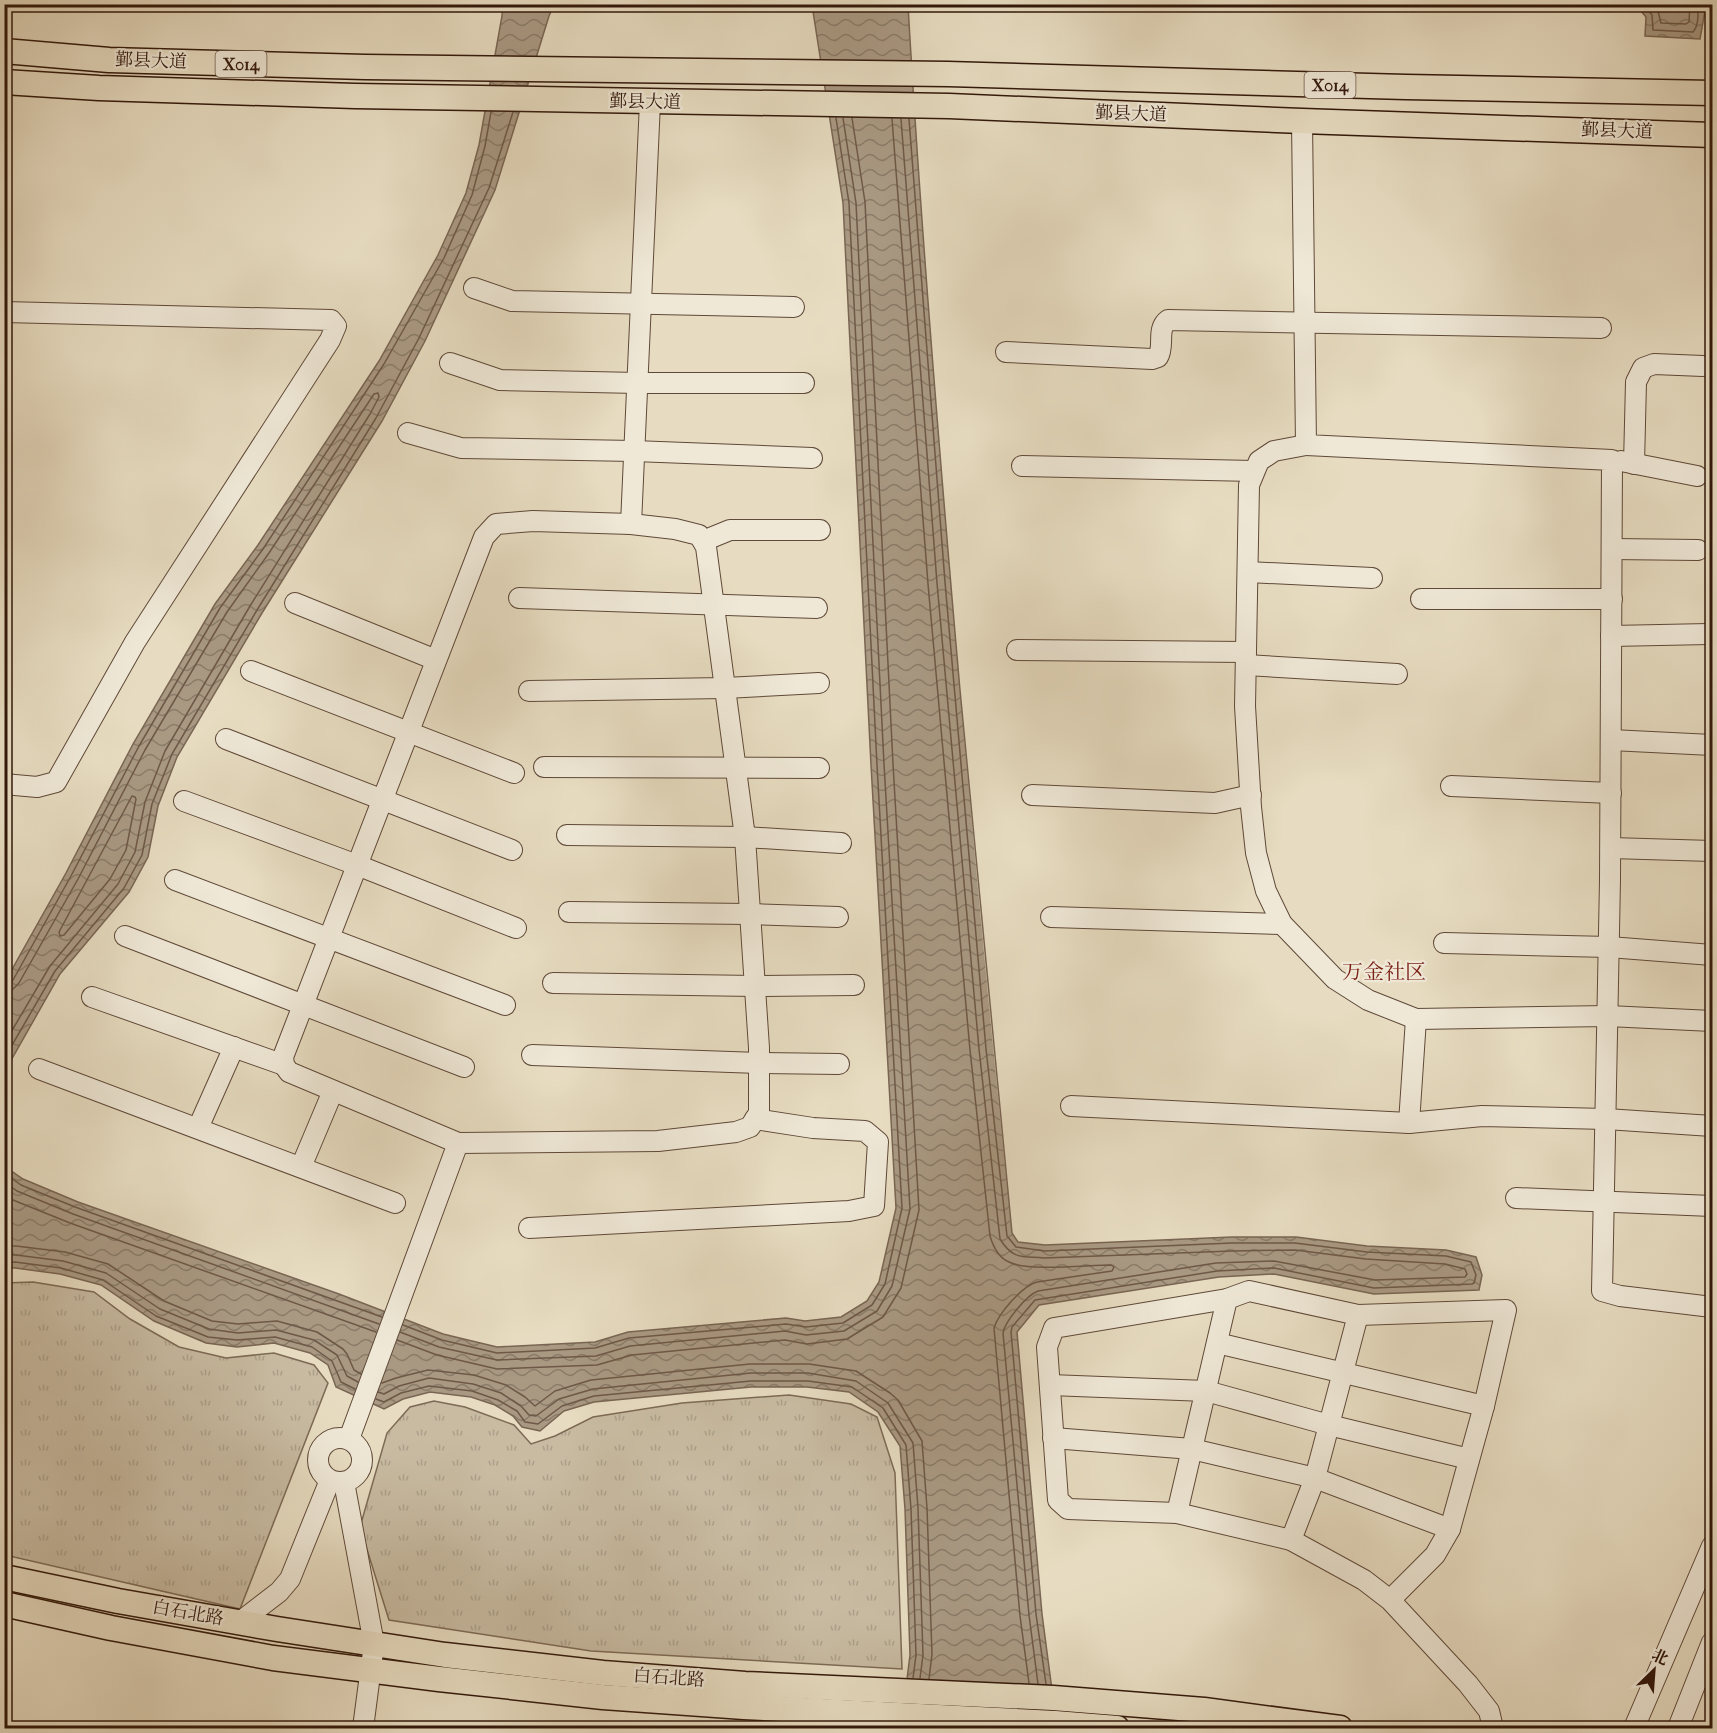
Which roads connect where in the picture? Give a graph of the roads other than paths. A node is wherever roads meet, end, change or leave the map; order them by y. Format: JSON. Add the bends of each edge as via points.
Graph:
{"nodes":[{"id":1,"x":4,"y":51,"type":"edge"},
{"id":2,"x":4,"y":82,"type":"edge"},
{"id":3,"x":1713,"y":93,"type":"edge"},
{"id":4,"x":650,"y":102,"type":"junction"},
{"id":5,"x":1302,"y":121,"type":"junction"},
{"id":6,"x":1713,"y":135,"type":"edge"},
{"id":7,"x":474,"y":288,"type":"dead end"},
{"id":8,"x":641,"y":304,"type":"junction"},
{"id":9,"x":794,"y":307,"type":"dead end"},
{"id":10,"x":4,"y":312,"type":"edge"},
{"id":11,"x":1304,"y":323,"type":"junction"},
{"id":12,"x":1601,"y":328,"type":"dead end"},
{"id":13,"x":1006,"y":352,"type":"dead end"},
{"id":14,"x":450,"y":363,"type":"dead end"},
{"id":15,"x":1702,"y":366,"type":"dead end"},
{"id":16,"x":638,"y":383,"type":"junction"},
{"id":17,"x":804,"y":383,"type":"dead end"},
{"id":18,"x":408,"y":433,"type":"dead end"},
{"id":19,"x":1306,"y":445,"type":"junction"},
{"id":20,"x":634,"y":452,"type":"junction"},
{"id":21,"x":812,"y":458,"type":"dead end"},
{"id":22,"x":1612,"y":460,"type":"junction"},
{"id":23,"x":1634,"y":464,"type":"junction"},
{"id":24,"x":1022,"y":466,"type":"dead end"},
{"id":25,"x":1254,"y":471,"type":"junction"},
{"id":26,"x":1697,"y":476,"type":"dead end"},
{"id":27,"x":631,"y":524,"type":"junction"},
{"id":28,"x":820,"y":530,"type":"dead end"},
{"id":29,"x":703,"y":541,"type":"junction"},
{"id":30,"x":1612,"y":549,"type":"junction"},
{"id":31,"x":1698,"y":550,"type":"dead end"},
{"id":32,"x":1248,"y":572,"type":"junction"},
{"id":33,"x":1372,"y":578,"type":"dead end"},
{"id":34,"x":519,"y":598,"type":"dead end"},
{"id":35,"x":1421,"y":599,"type":"dead end"},
{"id":36,"x":1611,"y":599,"type":"junction"},
{"id":37,"x":296,"y":603,"type":"dead end"},
{"id":38,"x":714,"y":603,"type":"junction"},
{"id":39,"x":817,"y":608,"type":"dead end"},
{"id":40,"x":1709,"y":634,"type":"dead end"},
{"id":41,"x":1611,"y":636,"type":"junction"},
{"id":42,"x":1017,"y":650,"type":"dead end"},
{"id":43,"x":1246,"y":659,"type":"junction"},
{"id":44,"x":436,"y":660,"type":"junction"},
{"id":45,"x":251,"y":671,"type":"dead end"},
{"id":46,"x":1397,"y":674,"type":"dead end"},
{"id":47,"x":819,"y":683,"type":"dead end"},
{"id":48,"x":725,"y":688,"type":"junction"},
{"id":49,"x":529,"y":691,"type":"dead end"},
{"id":50,"x":408,"y":732,"type":"junction"},
{"id":51,"x":226,"y":740,"type":"dead end"},
{"id":52,"x":1611,"y":740,"type":"junction"},
{"id":53,"x":1713,"y":745,"type":"edge"},
{"id":54,"x":544,"y":767,"type":"dead end"},
{"id":55,"x":735,"y":767,"type":"junction"},
{"id":56,"x":819,"y":768,"type":"dead end"},
{"id":57,"x":514,"y":773,"type":"dead end"},
{"id":58,"x":4,"y":784,"type":"edge"},
{"id":59,"x":1450,"y":786,"type":"dead end"},
{"id":60,"x":1611,"y":793,"type":"junction"},
{"id":61,"x":1032,"y":795,"type":"dead end"},
{"id":62,"x":1251,"y":795,"type":"junction"},
{"id":63,"x":382,"y":800,"type":"junction"},
{"id":64,"x":184,"y":801,"type":"dead end"},
{"id":65,"x":567,"y":836,"type":"dead end"},
{"id":66,"x":745,"y":837,"type":"junction"},
{"id":67,"x":841,"y":843,"type":"dead end"},
{"id":68,"x":1611,"y":848,"type":"junction"},
{"id":69,"x":512,"y":850,"type":"dead end"},
{"id":70,"x":1713,"y":851,"type":"edge"},
{"id":71,"x":357,"y":865,"type":"junction"},
{"id":72,"x":175,"y":880,"type":"dead end"},
{"id":73,"x":569,"y":912,"type":"dead end"},
{"id":74,"x":750,"y":914,"type":"junction"},
{"id":75,"x":838,"y":917,"type":"dead end"},
{"id":76,"x":1051,"y":917,"type":"dead end"},
{"id":77,"x":1282,"y":924,"type":"junction"},
{"id":78,"x":516,"y":928,"type":"dead end"},
{"id":79,"x":125,"y":936,"type":"dead end"},
{"id":80,"x":329,"y":938,"type":"junction"},
{"id":81,"x":1444,"y":943,"type":"dead end"},
{"id":82,"x":1609,"y":947,"type":"junction"},
{"id":83,"x":1713,"y":955,"type":"edge"},
{"id":84,"x":553,"y":983,"type":"dead end"},
{"id":85,"x":854,"y":985,"type":"dead end"},
{"id":86,"x":755,"y":986,"type":"junction"},
{"id":87,"x":92,"y":996,"type":"dead end"},
{"id":88,"x":303,"y":1005,"type":"junction"},
{"id":89,"x":505,"y":1005,"type":"dead end"},
{"id":90,"x":1608,"y":1016,"type":"junction"},
{"id":91,"x":1416,"y":1019,"type":"junction"},
{"id":92,"x":1713,"y":1021,"type":"edge"},
{"id":93,"x":234,"y":1047,"type":"junction"},
{"id":94,"x":532,"y":1055,"type":"dead end"},
{"id":95,"x":759,"y":1063,"type":"junction"},
{"id":96,"x":839,"y":1064,"type":"dead end"},
{"id":97,"x":284,"y":1065,"type":"junction"},
{"id":98,"x":464,"y":1067,"type":"dead end"},
{"id":99,"x":39,"y":1068,"type":"dead end"},
{"id":100,"x":333,"y":1091,"type":"junction"},
{"id":101,"x":1071,"y":1106,"type":"dead end"},
{"id":102,"x":755,"y":1119,"type":"junction"},
{"id":103,"x":1606,"y":1119,"type":"junction"},
{"id":104,"x":1409,"y":1123,"type":"junction"},
{"id":105,"x":1713,"y":1126,"type":"edge"},
{"id":106,"x":198,"y":1128,"type":"junction"},
{"id":107,"x":458,"y":1143,"type":"junction"},
{"id":108,"x":301,"y":1167,"type":"junction"},
{"id":109,"x":1516,"y":1198,"type":"dead end"},
{"id":110,"x":1604,"y":1202,"type":"junction"},
{"id":111,"x":395,"y":1203,"type":"dead end"},
{"id":112,"x":1713,"y":1206,"type":"edge"},
{"id":113,"x":529,"y":1228,"type":"dead end"},
{"id":114,"x":1227,"y":1299,"type":"junction"},
{"id":115,"x":1713,"y":1306,"type":"edge"},
{"id":116,"x":1358,"y":1315,"type":"junction"},
{"id":117,"x":1217,"y":1343,"type":"junction"},
{"id":118,"x":1343,"y":1372,"type":"junction"},
{"id":119,"x":1050,"y":1385,"type":"junction"},
{"id":120,"x":1206,"y":1391,"type":"junction"},
{"id":121,"x":1484,"y":1406,"type":"junction"},
{"id":122,"x":1329,"y":1425,"type":"junction"},
{"id":123,"x":1053,"y":1438,"type":"junction"},
{"id":124,"x":348,"y":1439,"type":"junction"},
{"id":125,"x":1192,"y":1449,"type":"junction"},
{"id":126,"x":1469,"y":1459,"type":"junction"},
{"id":127,"x":1315,"y":1478,"type":"junction"},
{"id":128,"x":337,"y":1481,"type":"junction"},
{"id":129,"x":1177,"y":1513,"type":"junction"},
{"id":130,"x":1450,"y":1529,"type":"junction"},
{"id":131,"x":1291,"y":1540,"type":"junction"},
{"id":132,"x":1713,"y":1546,"type":"edge"},
{"id":133,"x":4,"y":1576,"type":"edge"},
{"id":134,"x":1390,"y":1600,"type":"junction"},
{"id":135,"x":4,"y":1604,"type":"edge"},
{"id":136,"x":240,"y":1622,"type":"junction"},
{"id":137,"x":1713,"y":1642,"type":"edge"},
{"id":138,"x":374,"y":1644,"type":"junction"},
{"id":139,"x":370,"y":1670,"type":"junction"},
{"id":140,"x":363,"y":1728,"type":"edge"},
{"id":141,"x":1117,"y":1728,"type":"edge"},
{"id":142,"x":1340,"y":1728,"type":"edge"},
{"id":143,"x":1493,"y":1728,"type":"edge"},
{"id":144,"x":1634,"y":1728,"type":"edge"},
{"id":145,"x":1678,"y":1728,"type":"edge"}],
"edges":[{"from":1,"to":3,"type":"main road","name":"鄞县大道","number":"X014","via":[[121,60],[365,67],[948,74]]},
{"from":2,"to":4,"type":"main road","name":"鄞县大道","number":"X014","via":[[99,88]]},
{"from":4,"to":5,"type":"main road","name":"鄞县大道","number":"X014","via":[[949,106]]},
{"from":4,"to":8,"type":"street"},
{"from":5,"to":6,"type":"main road","name":"鄞县大道","number":"X014"},
{"from":5,"to":11,"type":"street"},
{"from":7,"to":8,"type":"street","via":[[512,301]]},
{"from":8,"to":9,"type":"street"},
{"from":8,"to":16,"type":"street"},
{"from":10,"to":58,"type":"street","via":[[330,320],[336,326],[135,642],[56,782],[38,787]]},
{"from":11,"to":12,"type":"street"},
{"from":11,"to":13,"type":"street","via":[[1168,320],[1162,330],[1160,353],[1152,359]]},
{"from":11,"to":19,"type":"street"},
{"from":14,"to":16,"type":"street","via":[[500,380]]},
{"from":15,"to":23,"type":"street","via":[[1654,364],[1643,368],[1636,382]]},
{"from":16,"to":17,"type":"street"},
{"from":16,"to":20,"type":"street"},
{"from":18,"to":20,"type":"street","via":[[461,448]]},
{"from":19,"to":22,"type":"street"},
{"from":19,"to":25,"type":"street","via":[[1275,451],[1258,461]]},
{"from":20,"to":21,"type":"street"},
{"from":20,"to":27,"type":"street"},
{"from":22,"to":23,"type":"street"},
{"from":22,"to":30,"type":"street"},
{"from":23,"to":26,"type":"street"},
{"from":24,"to":25,"type":"street"},
{"from":25,"to":32,"type":"street","via":[[1249,485]]},
{"from":27,"to":29,"type":"street","via":[[699,534]]},
{"from":27,"to":44,"type":"street","via":[[496,524],[484,537]]},
{"from":28,"to":29,"type":"street","via":[[730,530]]},
{"from":29,"to":38,"type":"street"},
{"from":30,"to":31,"type":"street"},
{"from":30,"to":36,"type":"street"},
{"from":32,"to":33,"type":"street"},
{"from":32,"to":43,"type":"street"},
{"from":34,"to":38,"type":"street"},
{"from":35,"to":36,"type":"street"},
{"from":36,"to":41,"type":"street"},
{"from":37,"to":44,"type":"street"},
{"from":38,"to":39,"type":"street"},
{"from":38,"to":48,"type":"street"},
{"from":40,"to":41,"type":"street"},
{"from":41,"to":52,"type":"street"},
{"from":42,"to":43,"type":"street"},
{"from":43,"to":46,"type":"street"},
{"from":43,"to":62,"type":"street"},
{"from":44,"to":50,"type":"street"},
{"from":45,"to":50,"type":"street"},
{"from":47,"to":48,"type":"street"},
{"from":48,"to":49,"type":"street"},
{"from":48,"to":55,"type":"street"},
{"from":50,"to":57,"type":"street"},
{"from":50,"to":63,"type":"street"},
{"from":51,"to":63,"type":"street"},
{"from":52,"to":53,"type":"street"},
{"from":52,"to":60,"type":"street"},
{"from":54,"to":55,"type":"street"},
{"from":55,"to":56,"type":"street"},
{"from":55,"to":66,"type":"street"},
{"from":59,"to":60,"type":"street"},
{"from":60,"to":68,"type":"street"},
{"from":61,"to":62,"type":"street","via":[[1215,803]]},
{"from":62,"to":77,"type":"street","via":[[1256,853],[1266,891]]},
{"from":63,"to":69,"type":"street"},
{"from":63,"to":71,"type":"street"},
{"from":64,"to":71,"type":"street"},
{"from":65,"to":66,"type":"street"},
{"from":66,"to":67,"type":"street"},
{"from":66,"to":74,"type":"street"},
{"from":68,"to":70,"type":"street"},
{"from":68,"to":82,"type":"street"},
{"from":71,"to":78,"type":"street"},
{"from":71,"to":80,"type":"street"},
{"from":72,"to":80,"type":"street"},
{"from":73,"to":74,"type":"street"},
{"from":74,"to":75,"type":"street"},
{"from":74,"to":86,"type":"street"},
{"from":76,"to":77,"type":"street"},
{"from":77,"to":91,"type":"street","via":[[1335,979],[1368,1000]]},
{"from":79,"to":88,"type":"street"},
{"from":80,"to":88,"type":"street"},
{"from":80,"to":89,"type":"street"},
{"from":81,"to":82,"type":"street"},
{"from":82,"to":83,"type":"street"},
{"from":82,"to":90,"type":"street"},
{"from":84,"to":86,"type":"street"},
{"from":85,"to":86,"type":"street"},
{"from":86,"to":95,"type":"street"},
{"from":87,"to":93,"type":"street"},
{"from":88,"to":97,"type":"street","via":[[283,1057]]},
{"from":88,"to":98,"type":"street"},
{"from":90,"to":91,"type":"street"},
{"from":90,"to":92,"type":"street"},
{"from":90,"to":103,"type":"street"},
{"from":91,"to":104,"type":"street"},
{"from":93,"to":97,"type":"street"},
{"from":93,"to":106,"type":"street"},
{"from":94,"to":95,"type":"street"},
{"from":95,"to":96,"type":"street"},
{"from":95,"to":102,"type":"street","via":[[759,1113]]},
{"from":97,"to":100,"type":"street","via":[[289,1072]]},
{"from":99,"to":106,"type":"street"},
{"from":100,"to":107,"type":"street"},
{"from":100,"to":108,"type":"street"},
{"from":101,"to":104,"type":"street"},
{"from":102,"to":107,"type":"street","via":[[750,1127],[736,1132],[658,1141]]},
{"from":102,"to":113,"type":"street","via":[[865,1131],[878,1142],[874,1206],[849,1211]]},
{"from":103,"to":104,"type":"street","via":[[1482,1116]]},
{"from":103,"to":105,"type":"street"},
{"from":103,"to":110,"type":"street"},
{"from":106,"to":108,"type":"street"},
{"from":107,"to":124,"type":"street"},
{"from":108,"to":111,"type":"street"},
{"from":109,"to":110,"type":"street"},
{"from":110,"to":112,"type":"street"},
{"from":110,"to":115,"type":"street","via":[[1602,1291]]},
{"from":114,"to":116,"type":"street","via":[[1250,1291]]},
{"from":114,"to":117,"type":"street"},
{"from":114,"to":119,"type":"street","via":[[1054,1329],[1047,1347]]},
{"from":116,"to":118,"type":"street"},
{"from":116,"to":121,"type":"street","via":[[1506,1310]]},
{"from":117,"to":118,"type":"street"},
{"from":117,"to":120,"type":"street"},
{"from":118,"to":121,"type":"street"},
{"from":118,"to":122,"type":"street"},
{"from":119,"to":120,"type":"street"},
{"from":119,"to":123,"type":"street"},
{"from":120,"to":122,"type":"street"},
{"from":120,"to":125,"type":"street"},
{"from":121,"to":126,"type":"street"},
{"from":122,"to":126,"type":"street"},
{"from":122,"to":127,"type":"street"},
{"from":123,"to":125,"type":"street"},
{"from":123,"to":129,"type":"street","via":[[1058,1500],[1068,1509]]},
{"from":124,"to":128,"type":"street","via":[[359,1449],[362,1462],[356,1475]]},
{"from":124,"to":128,"type":"street","via":[[333,1438],[318,1454],[319,1469]]},
{"from":125,"to":127,"type":"street"},
{"from":125,"to":129,"type":"street"},
{"from":126,"to":130,"type":"street"},
{"from":127,"to":130,"type":"street"},
{"from":127,"to":131,"type":"street"},
{"from":128,"to":136,"type":"street","via":[[290,1579]]},
{"from":128,"to":138,"type":"street"},
{"from":129,"to":131,"type":"street"},
{"from":130,"to":134,"type":"street","via":[[1435,1556]]},
{"from":131,"to":134,"type":"street","via":[[1364,1580]]},
{"from":132,"to":144,"type":"street"},
{"from":133,"to":136,"type":"main road","name":"白石北路"},
{"from":134,"to":143,"type":"street","via":[[1468,1684],[1489,1712]]},
{"from":135,"to":139,"type":"main road","name":"白石北路","via":[[273,1658]]},
{"from":136,"to":138,"type":"main road","name":"白石北路"},
{"from":137,"to":145,"type":"street"},
{"from":138,"to":139,"type":"street"},
{"from":138,"to":142,"type":"main road","name":"白石北路","via":[[603,1673],[746,1684],[1053,1698],[1204,1710]]},
{"from":139,"to":140,"type":"street"},
{"from":139,"to":141,"type":"main road","name":"白石北路","via":[[603,1697]]}]}
